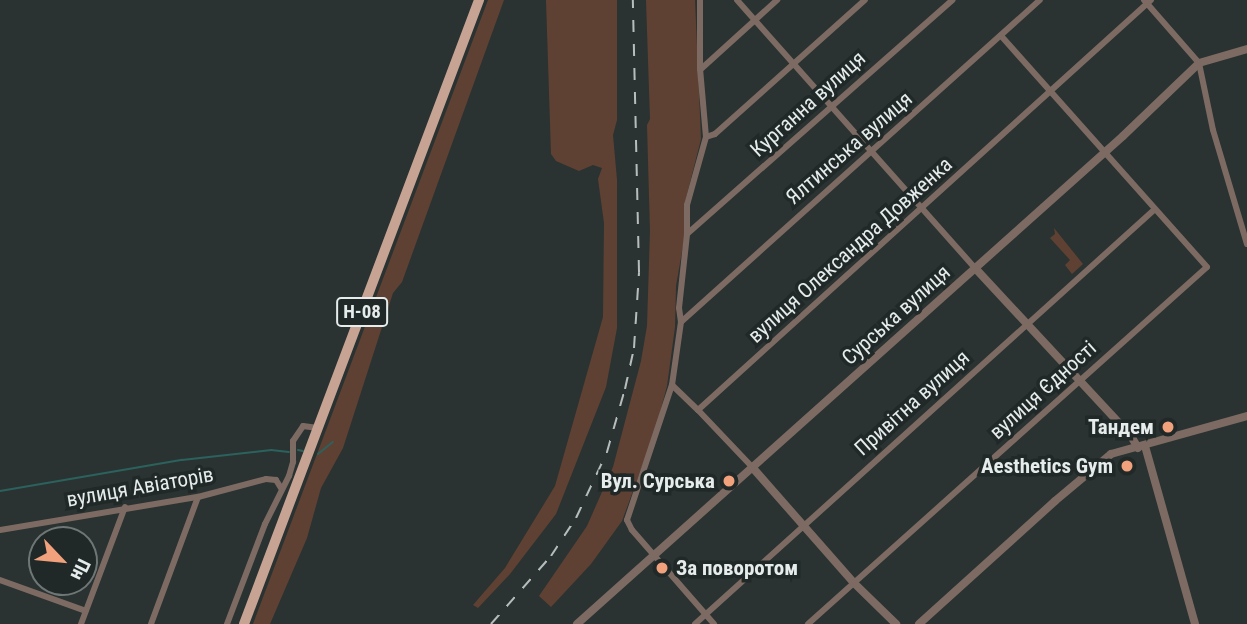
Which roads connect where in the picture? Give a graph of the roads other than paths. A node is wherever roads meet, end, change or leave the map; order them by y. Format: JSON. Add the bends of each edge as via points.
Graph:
{"nodes":[{"id":1,"x":479,"y":0,"type":"edge"},
{"id":2,"x":700,"y":0,"type":"edge"},
{"id":3,"x":737,"y":0,"type":"edge"},
{"id":4,"x":778,"y":0,"type":"edge"},
{"id":5,"x":865,"y":0,"type":"edge"},
{"id":6,"x":952,"y":0,"type":"edge"},
{"id":7,"x":1040,"y":0,"type":"edge"},
{"id":8,"x":1148,"y":1,"type":"edge"},
{"id":9,"x":755,"y":20,"type":"junction"},
{"id":10,"x":1001,"y":36,"type":"junction"},
{"id":11,"x":1247,"y":49,"type":"edge"},
{"id":12,"x":1199,"y":63,"type":"junction"},
{"id":13,"x":793,"y":64,"type":"junction"},
{"id":14,"x":700,"y":69,"type":"junction"},
{"id":15,"x":1049,"y":92,"type":"junction"},
{"id":16,"x":832,"y":106,"type":"junction"},
{"id":17,"x":706,"y":138,"type":"junction"},
{"id":18,"x":873,"y":151,"type":"junction"},
{"id":19,"x":1104,"y":152,"type":"junction"},
{"id":20,"x":923,"y":209,"type":"junction"},
{"id":21,"x":1154,"y":210,"type":"junction"},
{"id":22,"x":687,"y":234,"type":"junction"},
{"id":23,"x":1247,"y":244,"type":"edge"},
{"id":24,"x":975,"y":268,"type":"junction"},
{"id":25,"x":681,"y":322,"type":"junction"},
{"id":26,"x":1028,"y":323,"type":"junction"},
{"id":27,"x":1080,"y":380,"type":"junction"},
{"id":28,"x":671,"y":386,"type":"junction"},
{"id":29,"x":698,"y":410,"type":"junction"},
{"id":30,"x":1247,"y":416,"type":"edge"},
{"id":31,"x":318,"y":429,"type":"junction"},
{"id":32,"x":1142,"y":447,"type":"junction"},
{"id":33,"x":752,"y":467,"type":"junction"},
{"id":34,"x":281,"y":488,"type":"junction"},
{"id":35,"x":198,"y":497,"type":"junction"},
{"id":36,"x":125,"y":507,"type":"junction"},
{"id":37,"x":803,"y":524,"type":"junction"},
{"id":38,"x":0,"y":530,"type":"edge"},
{"id":39,"x":655,"y":555,"type":"junction"},
{"id":40,"x":0,"y":580,"type":"edge"},
{"id":41,"x":854,"y":583,"type":"junction"},
{"id":42,"x":86,"y":611,"type":"junction"},
{"id":43,"x":706,"y":614,"type":"junction"},
{"id":44,"x":81,"y":624,"type":"edge"},
{"id":45,"x":151,"y":624,"type":"edge"},
{"id":46,"x":227,"y":624,"type":"edge"},
{"id":47,"x":244,"y":624,"type":"edge"},
{"id":48,"x":577,"y":624,"type":"edge"},
{"id":49,"x":695,"y":624,"type":"edge"},
{"id":50,"x":715,"y":624,"type":"edge"},
{"id":51,"x":808,"y":624,"type":"edge"},
{"id":52,"x":896,"y":624,"type":"edge"},
{"id":53,"x":919,"y":624,"type":"edge"},
{"id":54,"x":1195,"y":624,"type":"edge"}],
"edges":[{"from":1,"to":31,"type":"main road","number":"Н-08"},
{"from":2,"to":14,"type":"street"},
{"from":3,"to":9,"type":"street"},
{"from":4,"to":9,"type":"street"},
{"from":5,"to":13,"type":"street"},
{"from":6,"to":16,"type":"street","name":"Курганна вулиця"},
{"from":7,"to":10,"type":"street","name":"Ялтинська вулиця"},
{"from":8,"to":12,"type":"street"},
{"from":8,"to":15,"type":"street","name":"вулиця Олександра Довженка"},
{"from":9,"to":13,"type":"street"},
{"from":9,"to":14,"type":"street"},
{"from":10,"to":15,"type":"street"},
{"from":10,"to":18,"type":"street","name":"Ялтинська вулиця"},
{"from":11,"to":12,"type":"street","name":"Сурська вулиця"},
{"from":12,"to":19,"type":"street","name":"Сурська вулиця"},
{"from":12,"to":23,"type":"street","via":[[1213,130]]},
{"from":13,"to":16,"type":"street"},
{"from":13,"to":17,"type":"street"},
{"from":14,"to":17,"type":"street"},
{"from":15,"to":19,"type":"street"},
{"from":15,"to":20,"type":"street","name":"вулиця Олександра Довженка"},
{"from":16,"to":18,"type":"street"},
{"from":16,"to":22,"type":"street","name":"Курганна вулиця"},
{"from":17,"to":22,"type":"street","via":[[689,195]]},
{"from":18,"to":20,"type":"street"},
{"from":18,"to":25,"type":"street","name":"Ялтинська вулиця"},
{"from":19,"to":21,"type":"street"},
{"from":19,"to":24,"type":"street","name":"Сурська вулиця"},
{"from":20,"to":24,"type":"street"},
{"from":20,"to":29,"type":"street","name":"вулиця Олександра Довженка"},
{"from":21,"to":26,"type":"street","name":"Привітна вулиця"},
{"from":21,"to":27,"type":"street","name":"вулиця Єдності","via":[[1207,267]]},
{"from":22,"to":25,"type":"street"},
{"from":24,"to":26,"type":"street"},
{"from":24,"to":33,"type":"street","name":"Сурська вулиця"},
{"from":25,"to":28,"type":"street"},
{"from":26,"to":27,"type":"street"},
{"from":26,"to":37,"type":"street","name":"Привітна вулиця"},
{"from":27,"to":32,"type":"street"},
{"from":27,"to":41,"type":"street","name":"вулиця Єдності"},
{"from":28,"to":29,"type":"street"},
{"from":28,"to":39,"type":"street","via":[[627,513],[632,530]]},
{"from":29,"to":33,"type":"street"},
{"from":30,"to":32,"type":"street"},
{"from":31,"to":34,"type":"street","via":[[303,426],[296,436],[293,462]]},
{"from":31,"to":47,"type":"main road","number":"Н-08"},
{"from":32,"to":53,"type":"street","via":[[1111,454]]},
{"from":32,"to":54,"type":"street"},
{"from":33,"to":37,"type":"street"},
{"from":33,"to":39,"type":"street","name":"Сурська вулиця"},
{"from":34,"to":35,"type":"street","name":"вулиця Авіаторів","via":[[276,480],[266,479]]},
{"from":34,"to":46,"type":"street"},
{"from":35,"to":36,"type":"street","name":"вулиця Авіаторів"},
{"from":35,"to":45,"type":"street"},
{"from":36,"to":38,"type":"street","name":"вулиця Авіаторів"},
{"from":36,"to":42,"type":"street"},
{"from":37,"to":41,"type":"street"},
{"from":37,"to":43,"type":"street","name":"Привітна вулиця"},
{"from":39,"to":43,"type":"street"},
{"from":39,"to":48,"type":"street","name":"Сурська вулиця"},
{"from":40,"to":42,"type":"street"},
{"from":41,"to":51,"type":"street","name":"вулиця Єдності"},
{"from":41,"to":52,"type":"street"},
{"from":42,"to":44,"type":"street"},
{"from":43,"to":49,"type":"street","name":"Привітна вулиця"},
{"from":43,"to":50,"type":"street"}]}
